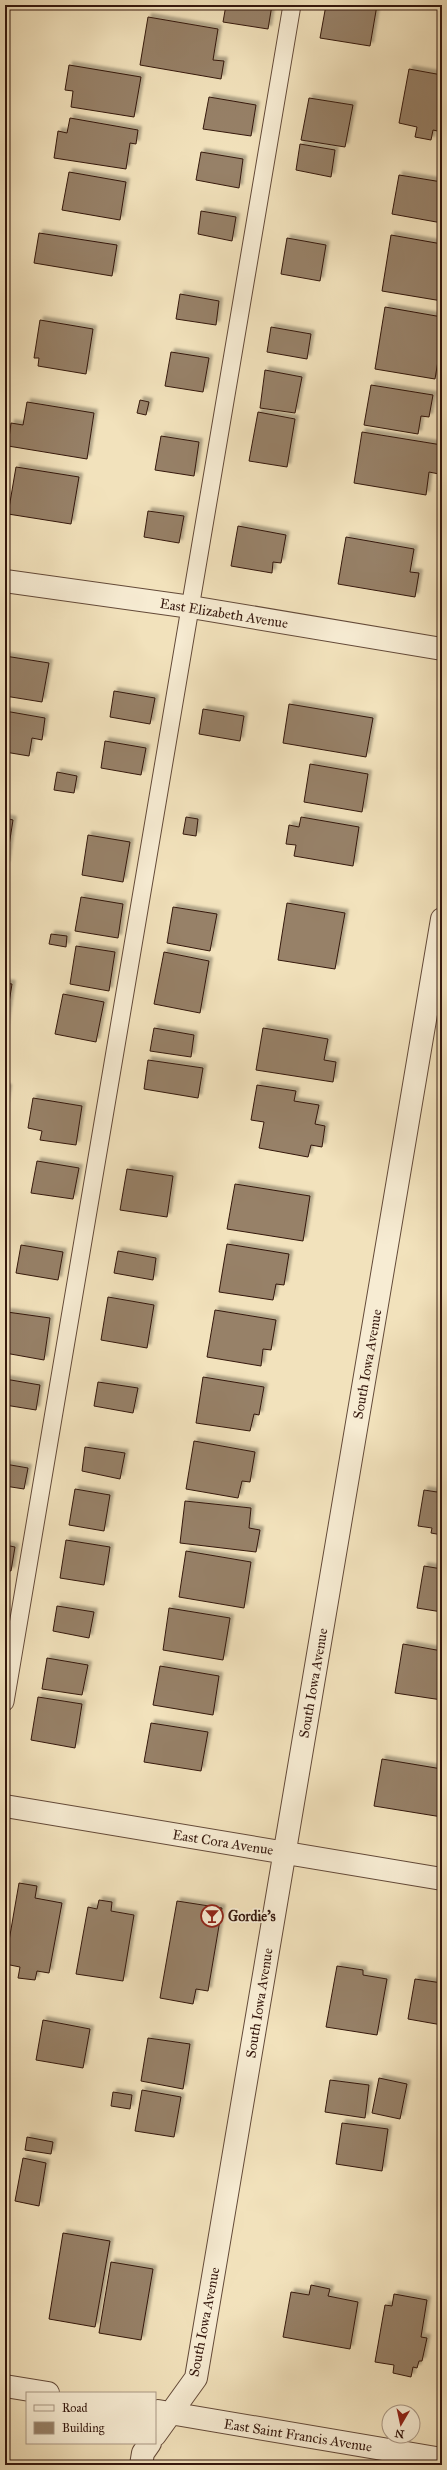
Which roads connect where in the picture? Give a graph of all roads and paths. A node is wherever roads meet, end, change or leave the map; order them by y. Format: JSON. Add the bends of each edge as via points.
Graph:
{"nodes":[{"id":1,"x":292,"y":5,"type":"edge"},
{"id":2,"x":5,"y":581,"type":"edge"},
{"id":3,"x":191,"y":607,"type":"junction"},
{"id":4,"x":442,"y":649,"type":"edge"},
{"id":5,"x":442,"y":919,"type":"edge"},
{"id":6,"x":5,"y":1702,"type":"edge"},
{"id":7,"x":5,"y":1806,"type":"edge"},
{"id":8,"x":284,"y":1852,"type":"junction"},
{"id":9,"x":442,"y":1879,"type":"edge"},
{"id":10,"x":5,"y":2386,"type":"edge"},
{"id":11,"x":42,"y":2392,"type":"edge"},
{"id":12,"x":163,"y":2412,"type":"edge"},
{"id":13,"x":156,"y":2432,"type":"edge"},
{"id":14,"x":149,"y":2444,"type":"edge"},
{"id":15,"x":442,"y":2459,"type":"edge"},
{"id":16,"x":141,"y":2465,"type":"edge"}],
"edges":[{"from":1,"to":3,"type":"lane"},
{"from":2,"to":3,"type":"street","name":"East Elizabeth Avenue"},
{"from":3,"to":4,"type":"street","name":"East Elizabeth Avenue"},
{"from":3,"to":6,"type":"lane"},
{"from":5,"to":8,"type":"street","name":"South Iowa Avenue"},
{"from":7,"to":8,"type":"street","name":"East Cora Avenue"},
{"from":8,"to":9,"type":"street","name":"East Cora Avenue"},
{"from":8,"to":12,"type":"street","name":"South Iowa Avenue","via":[[196,2378]]},
{"from":10,"to":11,"type":"street"},
{"from":12,"to":13,"type":"street","name":"South Iowa Avenue"},
{"from":12,"to":15,"type":"street","name":"East Saint Francis Avenue"},
{"from":14,"to":16,"type":"street","via":[[143,2453]]}]}
